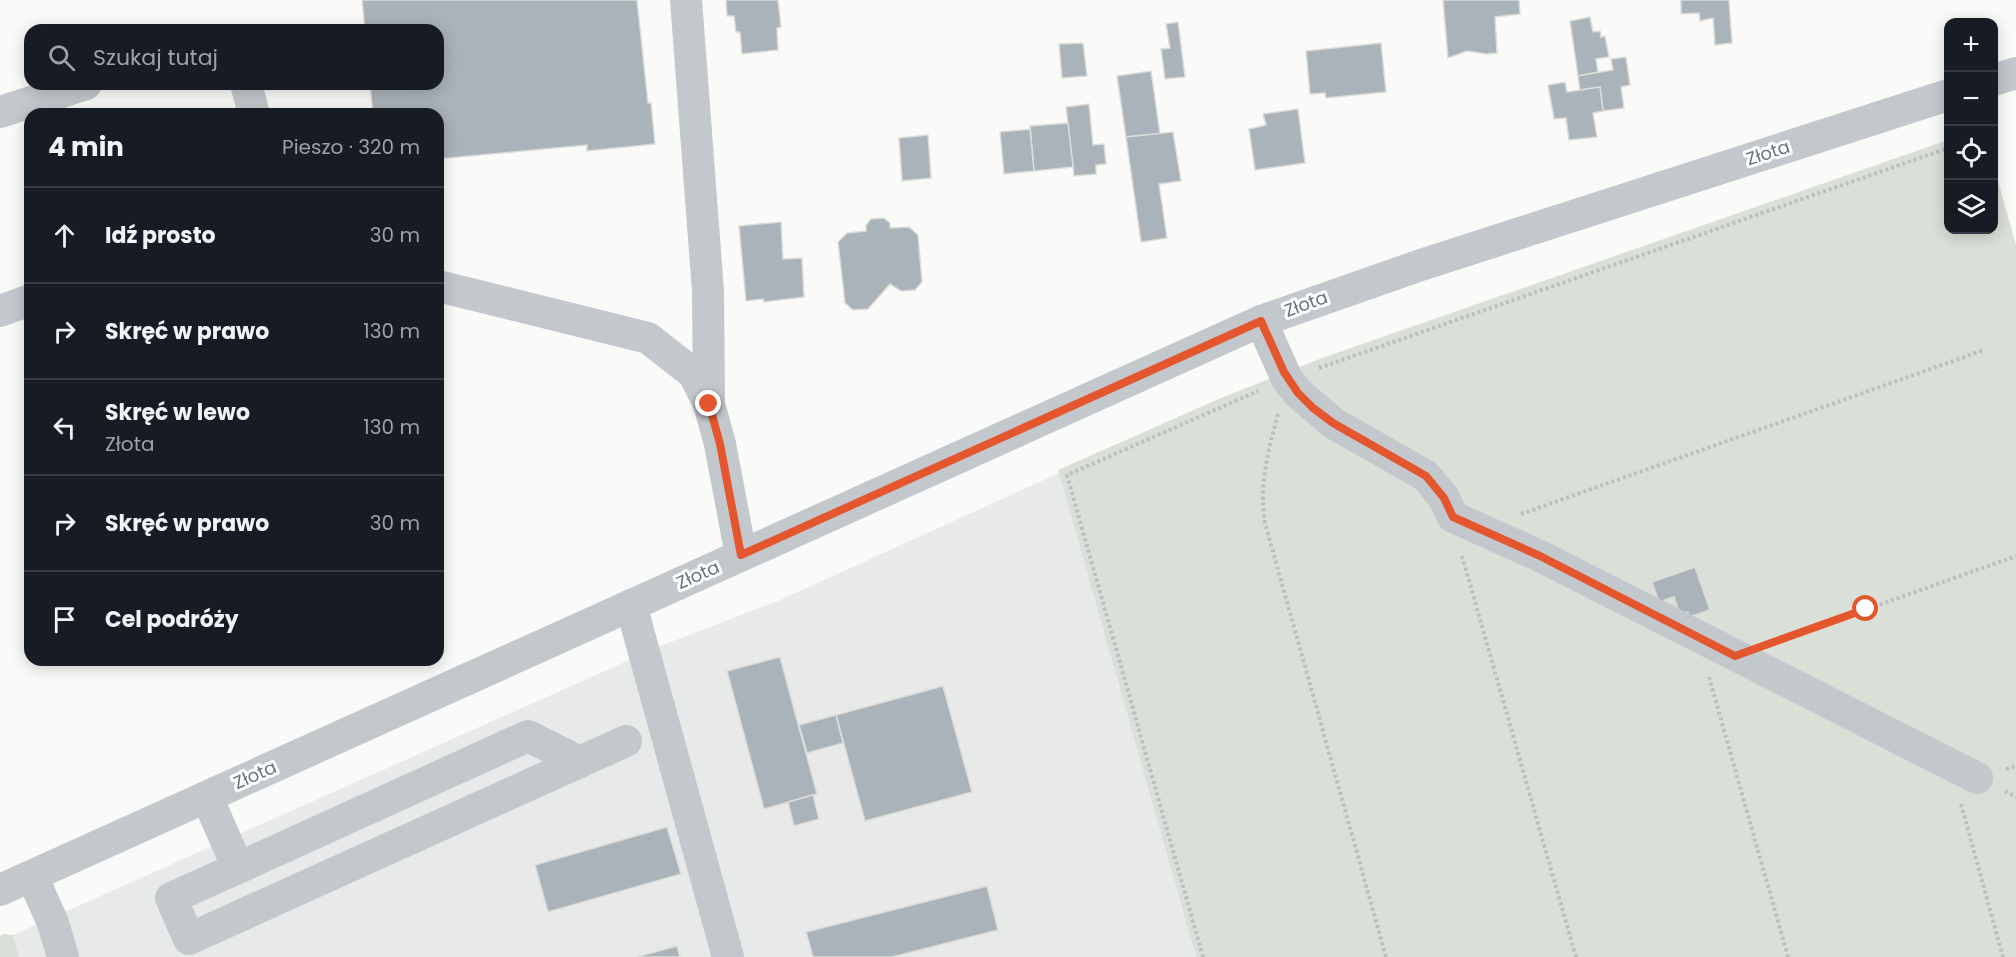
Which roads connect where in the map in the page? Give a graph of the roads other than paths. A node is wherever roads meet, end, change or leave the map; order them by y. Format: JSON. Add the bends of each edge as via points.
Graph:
{"nodes":[{"id":1,"x":686,"y":0,"type":"edge"},
{"id":2,"x":2016,"y":73,"type":"edge"},
{"id":3,"x":1998,"y":79,"type":"edge"},
{"id":4,"x":68,"y":90,"type":"edge"},
{"id":5,"x":248,"y":90,"type":"edge"},
{"id":6,"x":1944,"y":96,"type":"edge"},
{"id":7,"x":252,"y":108,"type":"edge"},
{"id":8,"x":0,"y":112,"type":"edge"},
{"id":9,"x":444,"y":287,"type":"edge"},
{"id":10,"x":24,"y":302,"type":"edge"},
{"id":11,"x":0,"y":311,"type":"edge"},
{"id":12,"x":1261,"y":321,"type":"junction"},
{"id":13,"x":709,"y":404,"type":"junction"},
{"id":14,"x":741,"y":555,"type":"junction"},
{"id":15,"x":631,"y":605,"type":"junction"},
{"id":16,"x":626,"y":741,"type":"dead end"},
{"id":17,"x":580,"y":762,"type":"junction"},
{"id":18,"x":1964,"y":772,"type":"road end"},
{"id":19,"x":207,"y":797,"type":"junction"},
{"id":20,"x":238,"y":868,"type":"junction"},
{"id":21,"x":32,"y":876,"type":"junction"},
{"id":22,"x":0,"y":890,"type":"edge"},
{"id":23,"x":63,"y":957,"type":"edge"},
{"id":24,"x":728,"y":957,"type":"edge"}],
"edges":[{"from":1,"to":13,"type":"street","via":[[708,291]]},
{"from":2,"to":3,"type":"street"},
{"from":4,"to":8,"type":"street"},
{"from":5,"to":7,"type":"street"},
{"from":6,"to":12,"type":"street","name":"Złota","via":[[1421,265]]},
{"from":9,"to":13,"type":"street","via":[[648,338],[694,374]]},
{"from":10,"to":11,"type":"street"},
{"from":12,"to":14,"type":"street","name":"Złota"},
{"from":12,"to":18,"type":"street","via":[[1287,379],[1313,408],[1426,476],[1466,523],[1540,556]]},
{"from":13,"to":14,"type":"street"},
{"from":14,"to":15,"type":"street","name":"Złota"},
{"from":15,"to":19,"type":"street","name":"Złota"},
{"from":15,"to":24,"type":"street"},
{"from":16,"to":17,"type":"street"},
{"from":17,"to":20,"type":"street","via":[[528,736]]},
{"from":17,"to":20,"type":"street","via":[[189,939],[171,898]]},
{"from":19,"to":20,"type":"street"},
{"from":19,"to":21,"type":"street","name":"Złota"},
{"from":21,"to":22,"type":"street","name":"Złota"},
{"from":21,"to":23,"type":"street"}]}
